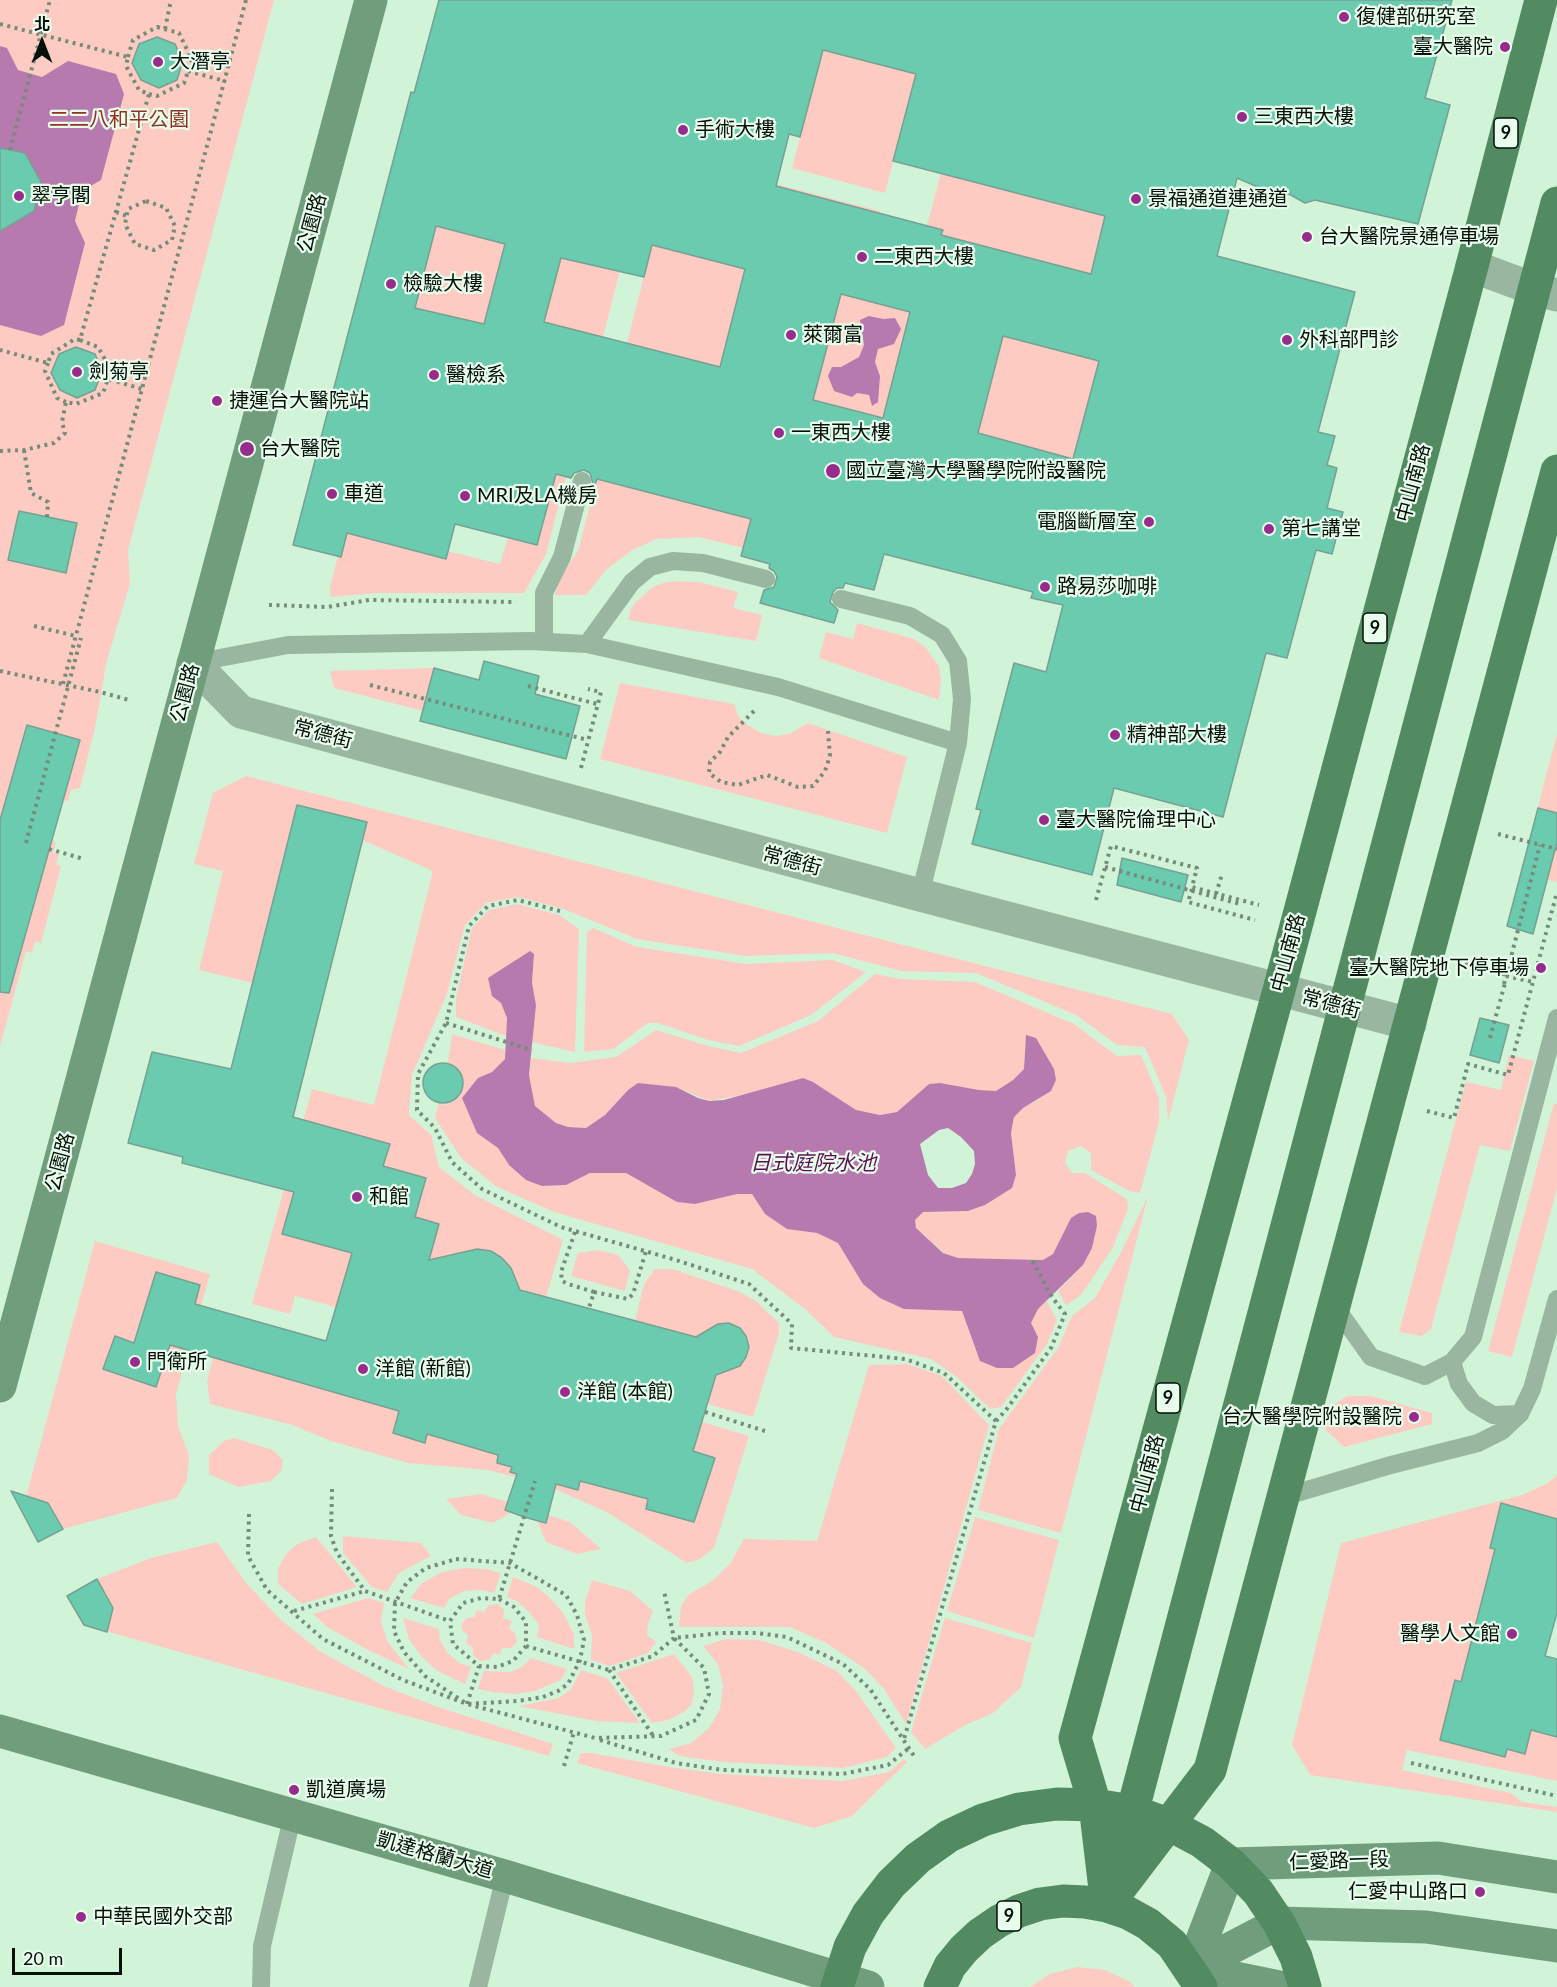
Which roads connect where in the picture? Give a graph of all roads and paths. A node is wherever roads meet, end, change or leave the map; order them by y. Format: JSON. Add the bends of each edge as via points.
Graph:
{"nodes":[{"id":1,"x":50,"y":0,"type":"edge"},
{"id":2,"x":171,"y":0,"type":"edge"},
{"id":3,"x":246,"y":0,"type":"edge"},
{"id":4,"x":371,"y":0,"type":"edge"},
{"id":5,"x":1540,"y":0,"type":"edge"},
{"id":6,"x":0,"y":24,"type":"edge"},
{"id":7,"x":165,"y":29,"type":"junction"},
{"id":8,"x":41,"y":35,"type":"junction"},
{"id":9,"x":128,"y":57,"type":"junction"},
{"id":10,"x":188,"y":71,"type":"junction"},
{"id":11,"x":225,"y":81,"type":"junction"},
{"id":12,"x":149,"y":94,"type":"junction"},
{"id":13,"x":10,"y":150,"type":"dead end"},
{"id":14,"x":1557,"y":203,"type":"edge"},
{"id":15,"x":116,"y":212,"type":"junction"},
{"id":16,"x":127,"y":216,"type":"junction"},
{"id":17,"x":174,"y":232,"type":"junction"},
{"id":18,"x":183,"y":235,"type":"junction"},
{"id":19,"x":1472,"y":266,"type":"junction"},
{"id":20,"x":1546,"y":292,"type":"edge"},
{"id":21,"x":80,"y":340,"type":"junction"},
{"id":22,"x":0,"y":350,"type":"edge"},
{"id":23,"x":48,"y":363,"type":"junction"},
{"id":24,"x":108,"y":379,"type":"junction"},
{"id":25,"x":142,"y":388,"type":"junction"},
{"id":26,"x":66,"y":402,"type":"junction"},
{"id":27,"x":24,"y":450,"type":"junction"},
{"id":28,"x":0,"y":451,"type":"edge"},
{"id":29,"x":1557,"y":471,"type":"edge"},
{"id":30,"x":582,"y":481,"type":"dead end"},
{"id":31,"x":47,"y":517,"type":"dead end"},
{"id":32,"x":766,"y":579,"type":"dead end"},
{"id":33,"x":841,"y":599,"type":"dead end"},
{"id":34,"x":518,"y":602,"type":"dead end"},
{"id":35,"x":268,"y":605,"type":"dead end"},
{"id":36,"x":34,"y":626,"type":"dead end"},
{"id":37,"x":78,"y":637,"type":"junction"},
{"id":38,"x":544,"y":641,"type":"junction"},
{"id":39,"x":587,"y":644,"type":"junction"},
{"id":40,"x":193,"y":663,"type":"junction"},
{"id":41,"x":0,"y":671,"type":"edge"},
{"id":42,"x":63,"y":684,"type":"junction"},
{"id":43,"x":370,"y":685,"type":"dead end"},
{"id":44,"x":528,"y":686,"type":"dead end"},
{"id":45,"x":778,"y":687,"type":"junction"},
{"id":46,"x":588,"y":689,"type":"dead end"},
{"id":47,"x":129,"y":700,"type":"dead end"},
{"id":48,"x":597,"y":704,"type":"junction"},
{"id":49,"x":836,"y":705,"type":"junction"},
{"id":50,"x":588,"y":740,"type":"junction"},
{"id":51,"x":958,"y":743,"type":"junction"},
{"id":52,"x":581,"y":768,"type":"dead end"},
{"id":53,"x":1498,"y":834,"type":"dead end"},
{"id":54,"x":26,"y":843,"type":"dead end"},
{"id":55,"x":1540,"y":845,"type":"junction"},
{"id":56,"x":49,"y":849,"type":"dead end"},
{"id":57,"x":1557,"y":849,"type":"edge"},
{"id":58,"x":84,"y":859,"type":"dead end"},
{"id":59,"x":1105,"y":867,"type":"junction"},
{"id":60,"x":1218,"y":886,"type":"dead end"},
{"id":61,"x":1192,"y":887,"type":"junction"},
{"id":62,"x":1557,"y":891,"type":"edge"},
{"id":63,"x":1216,"y":894,"type":"junction"},
{"id":64,"x":920,"y":896,"type":"junction"},
{"id":65,"x":1096,"y":900,"type":"dead end"},
{"id":66,"x":1240,"y":904,"type":"dead end"},
{"id":67,"x":1259,"y":905,"type":"dead end"},
{"id":68,"x":560,"y":911,"type":"dead end"},
{"id":69,"x":1255,"y":920,"type":"dead end"},
{"id":70,"x":1465,"y":964,"type":"dead end"},
{"id":71,"x":1507,"y":975,"type":"junction"},
{"id":72,"x":1533,"y":982,"type":"junction"},
{"id":73,"x":1504,"y":984,"type":"dead end"},
{"id":74,"x":1279,"y":990,"type":"junction"},
{"id":75,"x":1498,"y":1006,"type":"dead end"},
{"id":76,"x":1345,"y":1007,"type":"junction"},
{"id":77,"x":1557,"y":1018,"type":"edge"},
{"id":78,"x":446,"y":1023,"type":"junction"},
{"id":79,"x":1410,"y":1024,"type":"junction"},
{"id":80,"x":1493,"y":1027,"type":"junction"},
{"id":81,"x":1490,"y":1038,"type":"dead end"},
{"id":82,"x":532,"y":1050,"type":"dead end"},
{"id":83,"x":1427,"y":1111,"type":"dead end"},
{"id":84,"x":575,"y":1232,"type":"junction"},
{"id":85,"x":646,"y":1251,"type":"junction"},
{"id":86,"x":1032,"y":1260,"type":"dead end"},
{"id":87,"x":594,"y":1292,"type":"junction"},
{"id":88,"x":1557,"y":1299,"type":"edge"},
{"id":89,"x":1335,"y":1305,"type":"junction"},
{"id":90,"x":589,"y":1308,"type":"dead end"},
{"id":91,"x":1452,"y":1362,"type":"junction"},
{"id":92,"x":0,"y":1386,"type":"edge"},
{"id":93,"x":705,"y":1412,"type":"dead end"},
{"id":94,"x":1520,"y":1414,"type":"junction"},
{"id":95,"x":996,"y":1421,"type":"junction"},
{"id":96,"x":765,"y":1431,"type":"dead end"},
{"id":97,"x":535,"y":1481,"type":"dead end"},
{"id":98,"x":332,"y":1489,"type":"dead end"},
{"id":99,"x":1283,"y":1497,"type":"junction"},
{"id":100,"x":249,"y":1514,"type":"dead end"},
{"id":101,"x":510,"y":1563,"type":"junction"},
{"id":102,"x":365,"y":1591,"type":"junction"},
{"id":103,"x":664,"y":1592,"type":"dead end"},
{"id":104,"x":499,"y":1599,"type":"junction"},
{"id":105,"x":395,"y":1603,"type":"junction"},
{"id":106,"x":293,"y":1611,"type":"junction"},
{"id":107,"x":450,"y":1621,"type":"junction"},
{"id":108,"x":674,"y":1638,"type":"junction"},
{"id":109,"x":526,"y":1646,"type":"junction"},
{"id":110,"x":580,"y":1660,"type":"junction"},
{"id":111,"x":479,"y":1666,"type":"junction"},
{"id":112,"x":609,"y":1670,"type":"junction"},
{"id":113,"x":467,"y":1704,"type":"junction"},
{"id":114,"x":0,"y":1731,"type":"edge"},
{"id":115,"x":574,"y":1732,"type":"junction"},
{"id":116,"x":654,"y":1737,"type":"junction"},
{"id":117,"x":595,"y":1738,"type":"junction"},
{"id":118,"x":904,"y":1738,"type":"junction"},
{"id":119,"x":909,"y":1748,"type":"junction"},
{"id":120,"x":914,"y":1756,"type":"dead end"},
{"id":121,"x":1412,"y":1763,"type":"dead end"},
{"id":122,"x":564,"y":1766,"type":"dead end"},
{"id":123,"x":1557,"y":1796,"type":"edge"},
{"id":124,"x":1095,"y":1805,"type":"junction"},
{"id":125,"x":1132,"y":1812,"type":"junction"},
{"id":126,"x":293,"y":1814,"type":"junction"},
{"id":127,"x":1168,"y":1824,"type":"junction"},
{"id":128,"x":1232,"y":1864,"type":"junction"},
{"id":129,"x":505,"y":1876,"type":"junction"},
{"id":130,"x":1557,"y":1877,"type":"edge"},
{"id":131,"x":1107,"y":1906,"type":"junction"},
{"id":132,"x":1279,"y":1923,"type":"junction"},
{"id":133,"x":1557,"y":1946,"type":"edge"},
{"id":134,"x":1196,"y":1978,"type":"edge"},
{"id":135,"x":848,"y":1984,"type":"edge"},
{"id":136,"x":261,"y":1987,"type":"edge"},
{"id":137,"x":478,"y":1987,"type":"edge"},
{"id":138,"x":939,"y":1987,"type":"edge"},
{"id":139,"x":1279,"y":1987,"type":"edge"},
{"id":140,"x":1305,"y":1987,"type":"edge"}],
"edges":[{"from":1,"to":8,"type":"path"},
{"from":2,"to":7,"type":"path"},
{"from":3,"to":11,"type":"path"},
{"from":4,"to":40,"type":"street","name":"公園路"},
{"from":5,"to":19,"type":"main road","name":"中山南路","number":"9"},
{"from":6,"to":8,"type":"path"},
{"from":7,"to":9,"type":"path","via":[[157,27],[133,40]]},
{"from":7,"to":10,"type":"path","via":[[179,33],[192,60]]},
{"from":8,"to":9,"type":"path"},
{"from":8,"to":13,"type":"path"},
{"from":9,"to":12,"type":"path","via":[[126,66],[139,90]]},
{"from":10,"to":11,"type":"path"},
{"from":10,"to":12,"type":"path","via":[[184,83],[157,96]]},
{"from":11,"to":18,"type":"path"},
{"from":12,"to":15,"type":"path"},
{"from":14,"to":20,"type":"main road"},
{"from":15,"to":16,"type":"path"},
{"from":15,"to":21,"type":"path"},
{"from":16,"to":17,"type":"path","via":[[128,209],[146,201],[166,208],[176,226]]},
{"from":16,"to":17,"type":"path","via":[[125,224],[135,244],[154,250],[172,240]]},
{"from":17,"to":18,"type":"path"},
{"from":18,"to":25,"type":"path"},
{"from":19,"to":20,"type":"street"},
{"from":19,"to":74,"type":"main road","name":"中山南路","number":"9"},
{"from":20,"to":76,"type":"main road"},
{"from":21,"to":23,"type":"path","via":[[75,339],[51,354]]},
{"from":21,"to":24,"type":"path","via":[[98,347],[111,370]]},
{"from":22,"to":23,"type":"path"},
{"from":23,"to":26,"type":"path","via":[[45,372],[57,398]]},
{"from":24,"to":25,"type":"path"},
{"from":24,"to":26,"type":"path","via":[[104,393],[76,404]]},
{"from":25,"to":37,"type":"path"},
{"from":26,"to":27,"type":"path","via":[[62,422],[65,434],[54,443]]},
{"from":27,"to":28,"type":"path"},
{"from":27,"to":31,"type":"path","via":[[31,493],[48,502]]},
{"from":29,"to":79,"type":"main road"},
{"from":30,"to":38,"type":"lane","via":[[562,558],[544,593]]},
{"from":32,"to":39,"type":"lane","via":[[703,563],[673,561],[650,567],[632,582]]},
{"from":33,"to":51,"type":"lane","via":[[910,616],[942,635],[958,662],[962,699]]},
{"from":34,"to":35,"type":"path","via":[[369,600],[328,607]]},
{"from":36,"to":37,"type":"path"},
{"from":37,"to":42,"type":"path"},
{"from":37,"to":54,"type":"path"},
{"from":38,"to":39,"type":"lane"},
{"from":38,"to":40,"type":"lane","via":[[288,645]]},
{"from":39,"to":45,"type":"lane"},
{"from":40,"to":64,"type":"street","name":"常德街","via":[[241,712]]},
{"from":40,"to":92,"type":"street","name":"公園路"},
{"from":41,"to":42,"type":"path"},
{"from":42,"to":47,"type":"path"},
{"from":43,"to":50,"type":"path"},
{"from":44,"to":48,"type":"path"},
{"from":45,"to":49,"type":"lane"},
{"from":45,"to":49,"type":"path","via":[[728,737],[710,762],[709,773],[722,782],[738,785],[767,775],[798,787],[813,786],[825,771],[830,756],[827,733]]},
{"from":46,"to":48,"type":"path","via":[[601,692]]},
{"from":48,"to":50,"type":"path"},
{"from":49,"to":51,"type":"lane"},
{"from":50,"to":52,"type":"path"},
{"from":51,"to":64,"type":"lane"},
{"from":53,"to":55,"type":"path"},
{"from":55,"to":57,"type":"path"},
{"from":55,"to":73,"type":"path"},
{"from":56,"to":58,"type":"path"},
{"from":59,"to":61,"type":"path","via":[[1111,846],[1197,868]]},
{"from":59,"to":65,"type":"path"},
{"from":59,"to":66,"type":"path"},
{"from":60,"to":63,"type":"path","via":[[1222,874]]},
{"from":61,"to":63,"type":"path"},
{"from":61,"to":69,"type":"path","via":[[1188,902]]},
{"from":62,"to":72,"type":"path"},
{"from":63,"to":67,"type":"path"},
{"from":64,"to":74,"type":"street","name":"常德街"},
{"from":68,"to":78,"type":"path","via":[[518,900],[488,906],[469,926]]},
{"from":70,"to":71,"type":"path"},
{"from":71,"to":72,"type":"path"},
{"from":71,"to":80,"type":"path"},
{"from":72,"to":83,"type":"path","via":[[1508,1075],[1468,1064],[1454,1118]]},
{"from":74,"to":76,"type":"street","name":"常德街"},
{"from":74,"to":124,"type":"main road","name":"中山南路","number":"9","via":[[1075,1738]]},
{"from":75,"to":80,"type":"path"},
{"from":76,"to":79,"type":"street","name":"常德街"},
{"from":76,"to":125,"type":"main road"},
{"from":77,"to":91,"type":"lane","via":[[1473,1337]]},
{"from":78,"to":82,"type":"path"},
{"from":78,"to":84,"type":"path","via":[[418,1074],[417,1110],[435,1128],[452,1162],[482,1189]]},
{"from":79,"to":89,"type":"main road"},
{"from":80,"to":81,"type":"path"},
{"from":84,"to":85,"type":"path"},
{"from":84,"to":87,"type":"path","via":[[561,1272],[562,1281]]},
{"from":85,"to":87,"type":"path","via":[[628,1299]]},
{"from":85,"to":95,"type":"path","via":[[749,1284],[792,1324],[791,1348],[905,1359],[944,1373]]},
{"from":86,"to":95,"type":"path","via":[[1065,1314],[1051,1348]]},
{"from":87,"to":90,"type":"path"},
{"from":88,"to":94,"type":"lane","via":[[1532,1389]]},
{"from":89,"to":91,"type":"lane","via":[[1371,1357],[1425,1376]]},
{"from":89,"to":99,"type":"main road"},
{"from":91,"to":94,"type":"lane","via":[[1459,1384],[1473,1403],[1493,1414]]},
{"from":93,"to":96,"type":"path"},
{"from":94,"to":99,"type":"lane","via":[[1502,1431],[1478,1443]]},
{"from":95,"to":118,"type":"path"},
{"from":97,"to":101,"type":"path"},
{"from":98,"to":102,"type":"path","via":[[331,1536],[337,1552]]},
{"from":99,"to":127,"type":"main road","via":[[1210,1770]]},
{"from":100,"to":106,"type":"path","via":[[248,1556],[267,1590]]},
{"from":101,"to":104,"type":"path"},
{"from":101,"to":105,"type":"path","via":[[456,1559],[426,1568],[408,1582]]},
{"from":101,"to":110,"type":"path","via":[[566,1595],[584,1640]]},
{"from":102,"to":105,"type":"path"},
{"from":102,"to":106,"type":"path"},
{"from":103,"to":108,"type":"path"},
{"from":104,"to":107,"type":"path","via":[[481,1598],[464,1603]]},
{"from":104,"to":109,"type":"path","via":[[514,1607],[526,1622]]},
{"from":105,"to":107,"type":"path"},
{"from":105,"to":113,"type":"path","via":[[394,1631],[404,1652],[425,1676]]},
{"from":106,"to":113,"type":"path","via":[[323,1639],[360,1659]]},
{"from":107,"to":111,"type":"path","via":[[453,1644]]},
{"from":108,"to":112,"type":"path","via":[[653,1656]]},
{"from":108,"to":116,"type":"path","via":[[704,1668],[709,1694],[696,1720]]},
{"from":108,"to":118,"type":"path","via":[[721,1633],[787,1637],[843,1664],[870,1689]]},
{"from":109,"to":110,"type":"path"},
{"from":109,"to":111,"type":"path","via":[[513,1661],[497,1667]]},
{"from":110,"to":112,"type":"path"},
{"from":110,"to":113,"type":"path","via":[[568,1684],[543,1697]]},
{"from":111,"to":113,"type":"path"},
{"from":112,"to":116,"type":"path"},
{"from":113,"to":115,"type":"path"},
{"from":114,"to":126,"type":"street","name":"凱達格蘭大道"},
{"from":115,"to":117,"type":"path"},
{"from":115,"to":122,"type":"path"},
{"from":116,"to":117,"type":"path"},
{"from":117,"to":119,"type":"path","via":[[675,1763],[723,1770],[842,1774],[888,1765]]},
{"from":118,"to":119,"type":"path"},
{"from":119,"to":120,"type":"path"},
{"from":121,"to":123,"type":"path"},
{"from":124,"to":125,"type":"main road"},
{"from":124,"to":131,"type":"main road","name":"中山南路","number":"9"},
{"from":124,"to":135,"type":"main road","via":[[1019,1809],[949,1836],[918,1858],[868,1914],[850,1947]]},
{"from":125,"to":127,"type":"main road"},
{"from":125,"to":131,"type":"main road"},
{"from":126,"to":129,"type":"street","name":"凱達格蘭大道"},
{"from":126,"to":136,"type":"lane","via":[[262,1946]]},
{"from":127,"to":128,"type":"main road"},
{"from":127,"to":131,"type":"main road"},
{"from":128,"to":130,"type":"street","name":"仁愛路一段","via":[[1438,1858]]},
{"from":128,"to":132,"type":"main road"},
{"from":128,"to":134,"type":"street"},
{"from":129,"to":135,"type":"street","name":"凱達格蘭大道"},
{"from":129,"to":137,"type":"lane"},
{"from":131,"to":134,"type":"main road","number":"9","via":[[1148,1924],[1172,1944]]},
{"from":131,"to":138,"type":"main road","number":"9","via":[[1063,1901],[1019,1911],[980,1934],[964,1949]]},
{"from":132,"to":133,"type":"street","via":[[1426,1927]]},
{"from":132,"to":134,"type":"street"},
{"from":132,"to":140,"type":"main road"},
{"from":134,"to":139,"type":"street"}]}
